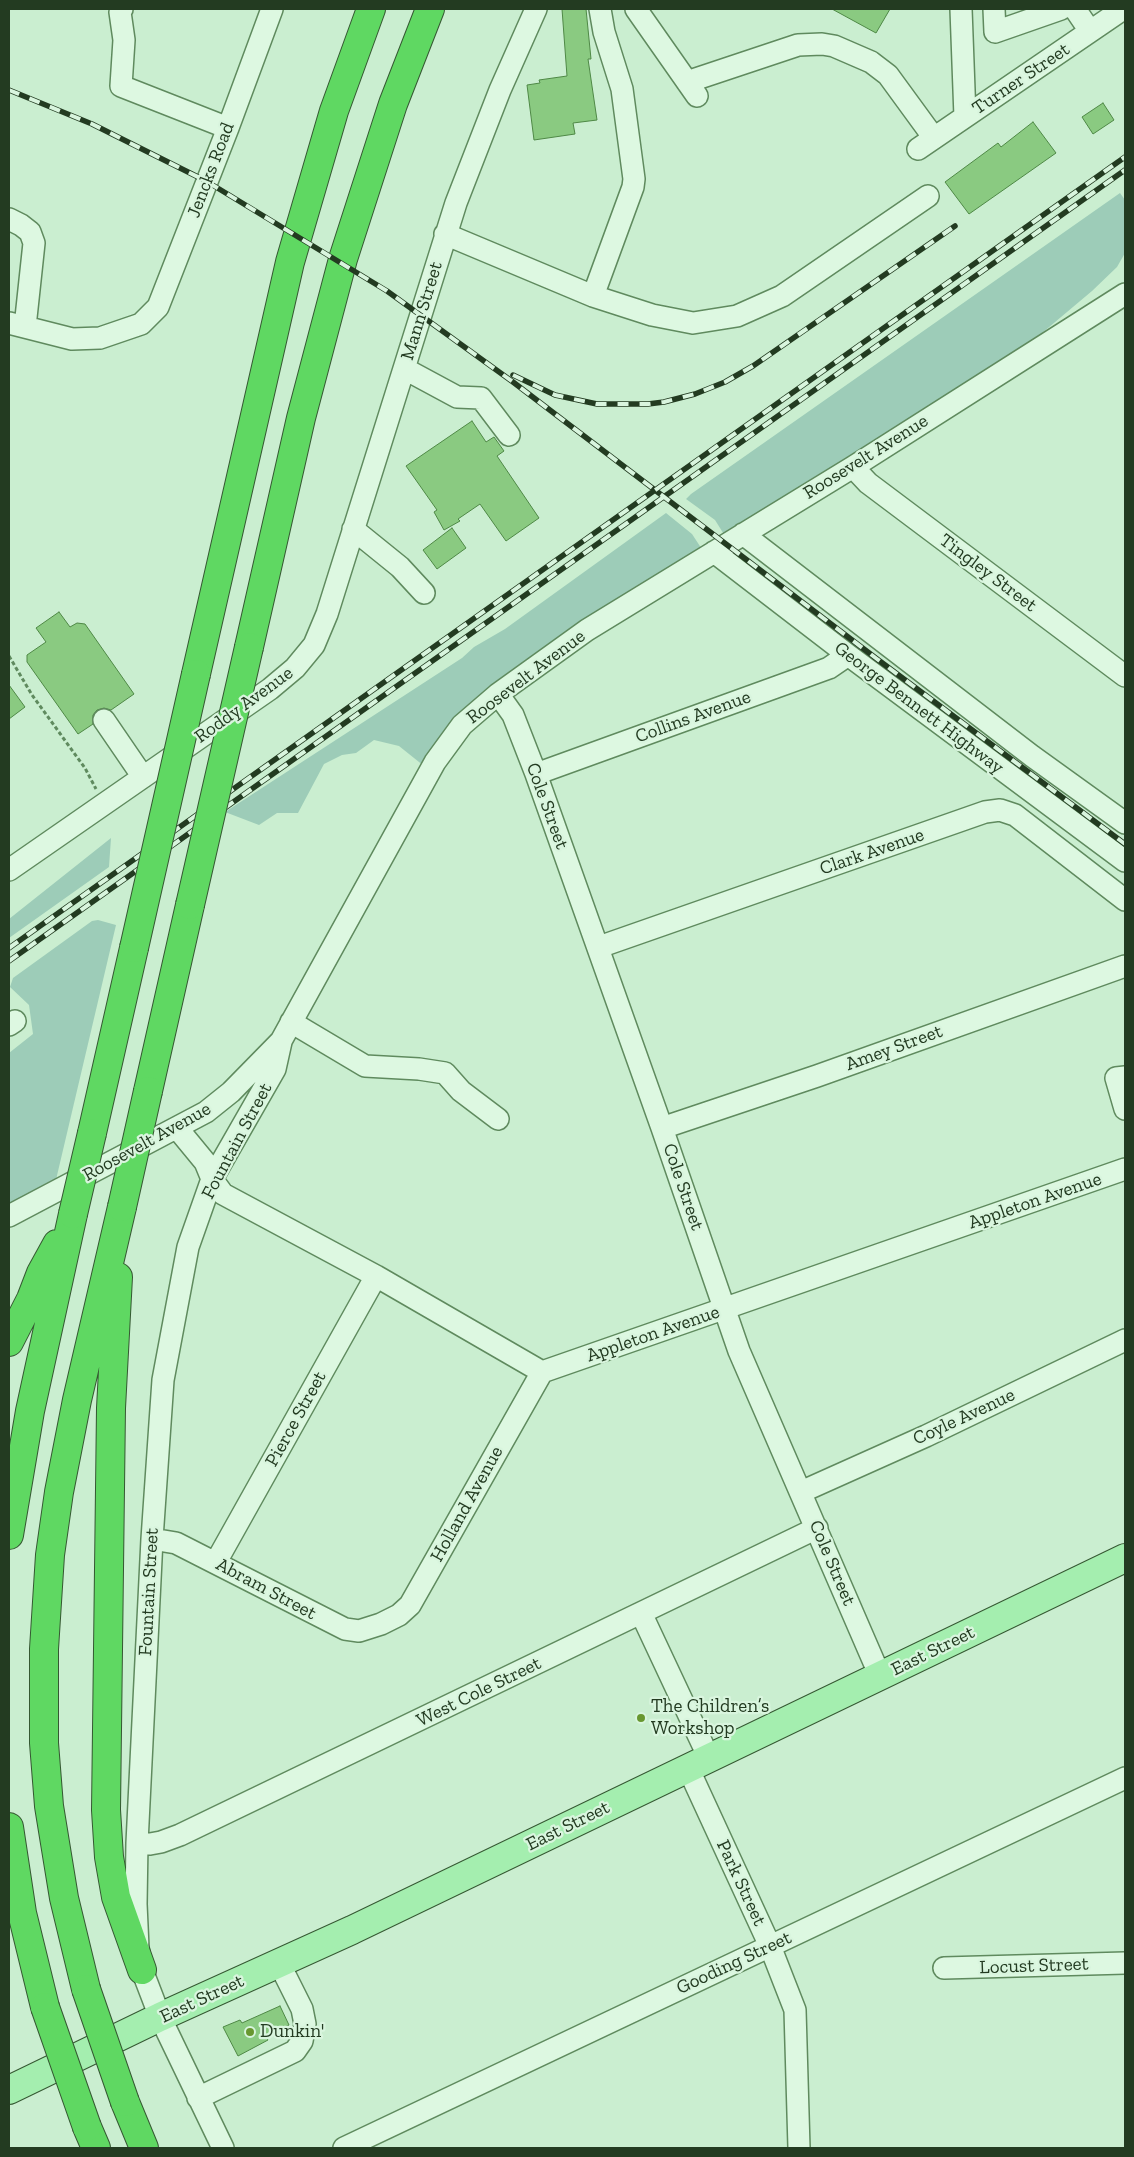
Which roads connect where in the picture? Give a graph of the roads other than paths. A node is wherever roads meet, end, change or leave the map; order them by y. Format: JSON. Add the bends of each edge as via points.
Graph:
{"nodes":[{"id":1,"x":122,"y":9,"type":"edge"},
{"id":2,"x":272,"y":9,"type":"edge"},
{"id":3,"x":371,"y":9,"type":"edge"},
{"id":4,"x":430,"y":9,"type":"edge"},
{"id":5,"x":536,"y":9,"type":"edge"},
{"id":6,"x":600,"y":9,"type":"edge"},
{"id":7,"x":636,"y":9,"type":"edge"},
{"id":8,"x":961,"y":9,"type":"edge"},
{"id":9,"x":994,"y":9,"type":"edge"},
{"id":10,"x":1061,"y":9,"type":"edge"},
{"id":11,"x":1075,"y":9,"type":"edge"},
{"id":12,"x":1124,"y":9,"type":"edge"},
{"id":13,"x":1090,"y":32,"type":"junction"},
{"id":14,"x":965,"y":117,"type":"junction"},
{"id":15,"x":228,"y":128,"type":"junction"},
{"id":16,"x":928,"y":196,"type":"dead end"},
{"id":17,"x":9,"y":219,"type":"edge"},
{"id":18,"x":445,"y":234,"type":"junction"},
{"id":19,"x":1125,"y":294,"type":"edge"},
{"id":20,"x":593,"y":296,"type":"junction"},
{"id":21,"x":17,"y":325,"type":"edge"},
{"id":22,"x":405,"y":369,"type":"junction"},
{"id":23,"x":509,"y":435,"type":"dead end"},
{"id":24,"x":853,"y":467,"type":"junction"},
{"id":25,"x":354,"y":529,"type":"junction"},
{"id":26,"x":743,"y":534,"type":"junction"},
{"id":27,"x":714,"y":552,"type":"junction"},
{"id":28,"x":424,"y":593,"type":"dead end"},
{"id":29,"x":848,"y":655,"type":"junction"},
{"id":30,"x":1125,"y":676,"type":"edge"},
{"id":31,"x":498,"y":694,"type":"junction"},
{"id":32,"x":104,"y":720,"type":"dead end"},
{"id":33,"x":536,"y":774,"type":"junction"},
{"id":34,"x":143,"y":777,"type":"junction"},
{"id":35,"x":1125,"y":823,"type":"edge"},
{"id":36,"x":1125,"y":861,"type":"edge"},
{"id":37,"x":9,"y":870,"type":"edge"},
{"id":38,"x":1125,"y":900,"type":"edge"},
{"id":39,"x":598,"y":947,"type":"junction"},
{"id":40,"x":1125,"y":966,"type":"edge"},
{"id":41,"x":291,"y":1022,"type":"junction"},
{"id":42,"x":281,"y":1041,"type":"junction"},
{"id":43,"x":1125,"y":1077,"type":"edge"},
{"id":44,"x":1125,"y":1109,"type":"edge"},
{"id":45,"x":498,"y":1119,"type":"dead end"},
{"id":46,"x":177,"y":1128,"type":"junction"},
{"id":47,"x":662,"y":1128,"type":"junction"},
{"id":48,"x":1125,"y":1170,"type":"edge"},
{"id":49,"x":212,"y":1179,"type":"junction"},
{"id":50,"x":122,"y":1207,"type":"junction"},
{"id":51,"x":73,"y":1214,"type":"junction"},
{"id":52,"x":9,"y":1216,"type":"edge"},
{"id":53,"x":376,"y":1276,"type":"junction"},
{"id":54,"x":725,"y":1309,"type":"junction"},
{"id":55,"x":1125,"y":1340,"type":"edge"},
{"id":56,"x":9,"y":1342,"type":"edge"},
{"id":57,"x":542,"y":1372,"type":"junction"},
{"id":58,"x":801,"y":1492,"type":"junction"},
{"id":59,"x":817,"y":1528,"type":"junction"},
{"id":60,"x":9,"y":1535,"type":"edge"},
{"id":61,"x":152,"y":1539,"type":"junction"},
{"id":62,"x":1125,"y":1558,"type":"edge"},
{"id":63,"x":216,"y":1562,"type":"junction"},
{"id":64,"x":641,"y":1613,"type":"junction"},
{"id":65,"x":381,"y":1624,"type":"joint"},
{"id":66,"x":880,"y":1676,"type":"junction"},
{"id":67,"x":699,"y":1763,"type":"junction"},
{"id":68,"x":1125,"y":1778,"type":"edge"},
{"id":69,"x":9,"y":1827,"type":"edge"},
{"id":70,"x":137,"y":1843,"type":"junction"},
{"id":71,"x":770,"y":1946,"type":"junction"},
{"id":72,"x":280,"y":1963,"type":"junction"},
{"id":73,"x":1125,"y":1963,"type":"edge"},
{"id":74,"x":944,"y":1968,"type":"dead end"},
{"id":75,"x":142,"y":1970,"type":"junction"},
{"id":76,"x":160,"y":2017,"type":"junction"},
{"id":77,"x":9,"y":2090,"type":"edge"},
{"id":78,"x":198,"y":2098,"type":"junction"},
{"id":79,"x":91,"y":2137,"type":"edge"},
{"id":80,"x":144,"y":2148,"type":"edge"},
{"id":81,"x":223,"y":2148,"type":"edge"},
{"id":82,"x":344,"y":2148,"type":"edge"},
{"id":83,"x":799,"y":2148,"type":"edge"}],
"edges":[{"from":1,"to":15,"type":"street","via":[[121,86]]},
{"from":2,"to":15,"type":"street","name":"Jencks Road"},
{"from":3,"to":51,"type":"highway","bridge":true,"via":[[334,111],[295,243]]},
{"from":4,"to":50,"type":"highway","bridge":true,"via":[[393,104],[341,268],[301,418]]},
{"from":5,"to":18,"type":"street","name":"Mann Street","via":[[497,97]]},
{"from":6,"to":20,"type":"street","via":[[622,89],[634,179]]},
{"from":7,"to":14,"type":"street","name":"Turner Street","via":[[692,89],[798,45],[822,44],[871,62],[888,75],[926,144]]},
{"from":8,"to":14,"type":"street"},
{"from":9,"to":10,"type":"street","via":[[995,32]]},
{"from":11,"to":13,"type":"street"},
{"from":12,"to":13,"type":"street","name":"Turner Street"},
{"from":13,"to":14,"type":"street","name":"Turner Street"},
{"from":15,"to":21,"type":"street","name":"Jencks Road","via":[[158,307],[141,324],[100,338],[72,339]]},
{"from":16,"to":20,"type":"street","via":[[802,284],[737,316],[693,323],[672,320]]},
{"from":17,"to":21,"type":"street","via":[[30,232],[34,243]]},
{"from":18,"to":20,"type":"street"},
{"from":18,"to":22,"type":"street","name":"Mann Street"},
{"from":19,"to":24,"type":"street","name":"Roosevelt Avenue"},
{"from":22,"to":23,"type":"street","via":[[457,397],[481,398]]},
{"from":22,"to":25,"type":"street","name":"Mann Street"},
{"from":24,"to":26,"type":"street","name":"Roosevelt Avenue"},
{"from":24,"to":30,"type":"street","name":"Tingley Street","via":[[868,483]]},
{"from":25,"to":28,"type":"street","via":[[396,563]]},
{"from":25,"to":34,"type":"street","name":"Roddy Avenue","via":[[324,625],[302,661],[270,689]]},
{"from":26,"to":27,"type":"street","name":"Roosevelt Avenue"},
{"from":26,"to":35,"type":"street","name":"George Bennett Highway","via":[[1032,756]]},
{"from":27,"to":29,"type":"street","name":"George Bennett Highway"},
{"from":27,"to":31,"type":"street","name":"Roosevelt Avenue","via":[[587,630]]},
{"from":29,"to":33,"type":"street","name":"Collins Avenue","via":[[829,668]]},
{"from":29,"to":36,"type":"street","name":"George Bennett Highway"},
{"from":31,"to":33,"type":"street","name":"Cole Street","via":[[513,716]]},
{"from":31,"to":41,"type":"street","name":"Roosevelt Avenue","via":[[462,725],[435,762]]},
{"from":32,"to":34,"type":"street"},
{"from":33,"to":39,"type":"street","name":"Cole Street"},
{"from":34,"to":37,"type":"street","name":"Roddy Avenue"},
{"from":38,"to":39,"type":"street","name":"Clark Avenue","via":[[1015,815],[1000,810],[985,812]]},
{"from":39,"to":47,"type":"street","name":"Cole Street"},
{"from":40,"to":47,"type":"street","name":"Amey Street"},
{"from":41,"to":42,"type":"street","name":"Roosevelt Avenue"},
{"from":41,"to":45,"type":"street","via":[[366,1066],[445,1073],[461,1091]]},
{"from":42,"to":46,"type":"street","name":"Roosevelt Avenue","via":[[231,1092],[206,1112]]},
{"from":42,"to":49,"type":"street","name":"Fountain Street","via":[[275,1069]]},
{"from":43,"to":44,"type":"street","via":[[1116,1078]]},
{"from":46,"to":49,"type":"street","via":[[205,1162]]},
{"from":46,"to":52,"type":"street","name":"Roosevelt Avenue"},
{"from":47,"to":54,"type":"street","name":"Cole Street"},
{"from":48,"to":54,"type":"street","name":"Appleton Avenue"},
{"from":49,"to":53,"type":"street","via":[[223,1194]]},
{"from":49,"to":61,"type":"street","name":"Fountain Street","via":[[188,1247],[163,1380]]},
{"from":50,"to":75,"type":"highway","via":[[111,1408],[106,1810],[116,1897]]},
{"from":50,"to":80,"type":"highway","bridge":true,"via":[[59,1492],[50,1555],[43,1711],[49,1806],[64,1898],[86,1989]]},
{"from":51,"to":56,"type":"highway","via":[[41,1272]]},
{"from":51,"to":60,"type":"highway","via":[[30,1411]]},
{"from":53,"to":57,"type":"street"},
{"from":53,"to":63,"type":"street","name":"Pierce Street"},
{"from":54,"to":57,"type":"street","name":"Appleton Avenue"},
{"from":54,"to":58,"type":"street","name":"Cole Street","via":[[739,1351]]},
{"from":55,"to":58,"type":"street","name":"Coyle Avenue"},
{"from":57,"to":65,"type":"street","name":"Holland Avenue","via":[[410,1605]]},
{"from":58,"to":59,"type":"street","name":"Cole Street"},
{"from":59,"to":64,"type":"street","name":"West Cole Street"},
{"from":59,"to":66,"type":"street","name":"Cole Street"},
{"from":61,"to":63,"type":"street","name":"Abram Street","via":[[176,1543]]},
{"from":61,"to":70,"type":"street","name":"Fountain Street"},
{"from":62,"to":66,"type":"main road","name":"East Street"},
{"from":63,"to":65,"type":"street","name":"Abram Street","via":[[344,1630],[359,1631]]},
{"from":64,"to":67,"type":"street","name":"Park Street"},
{"from":64,"to":70,"type":"street","name":"West Cole Street","via":[[180,1834],[161,1842]]},
{"from":66,"to":67,"type":"main road","name":"East Street"},
{"from":67,"to":71,"type":"street","name":"Park Street"},
{"from":67,"to":72,"type":"main road","name":"East Street"},
{"from":68,"to":71,"type":"street","name":"Gooding Street"},
{"from":69,"to":79,"type":"highway","bridge":true,"via":[[22,1913],[45,2007]]},
{"from":70,"to":75,"type":"street","name":"Fountain Street","via":[[136,1928]]},
{"from":71,"to":82,"type":"street","name":"Gooding Street"},
{"from":71,"to":83,"type":"street","name":"Park Street","via":[[795,2010]]},
{"from":72,"to":76,"type":"main road","name":"East Street"},
{"from":72,"to":78,"type":"street","via":[[302,2009],[305,2024],[302,2041],[295,2051]]},
{"from":73,"to":74,"type":"street","name":"Locust Street"},
{"from":75,"to":76,"type":"street","name":"Fountain Street"},
{"from":76,"to":77,"type":"main road","name":"East Street"},
{"from":76,"to":78,"type":"street","name":"Fountain Street"},
{"from":78,"to":81,"type":"street","name":"Fountain Street"}]}
